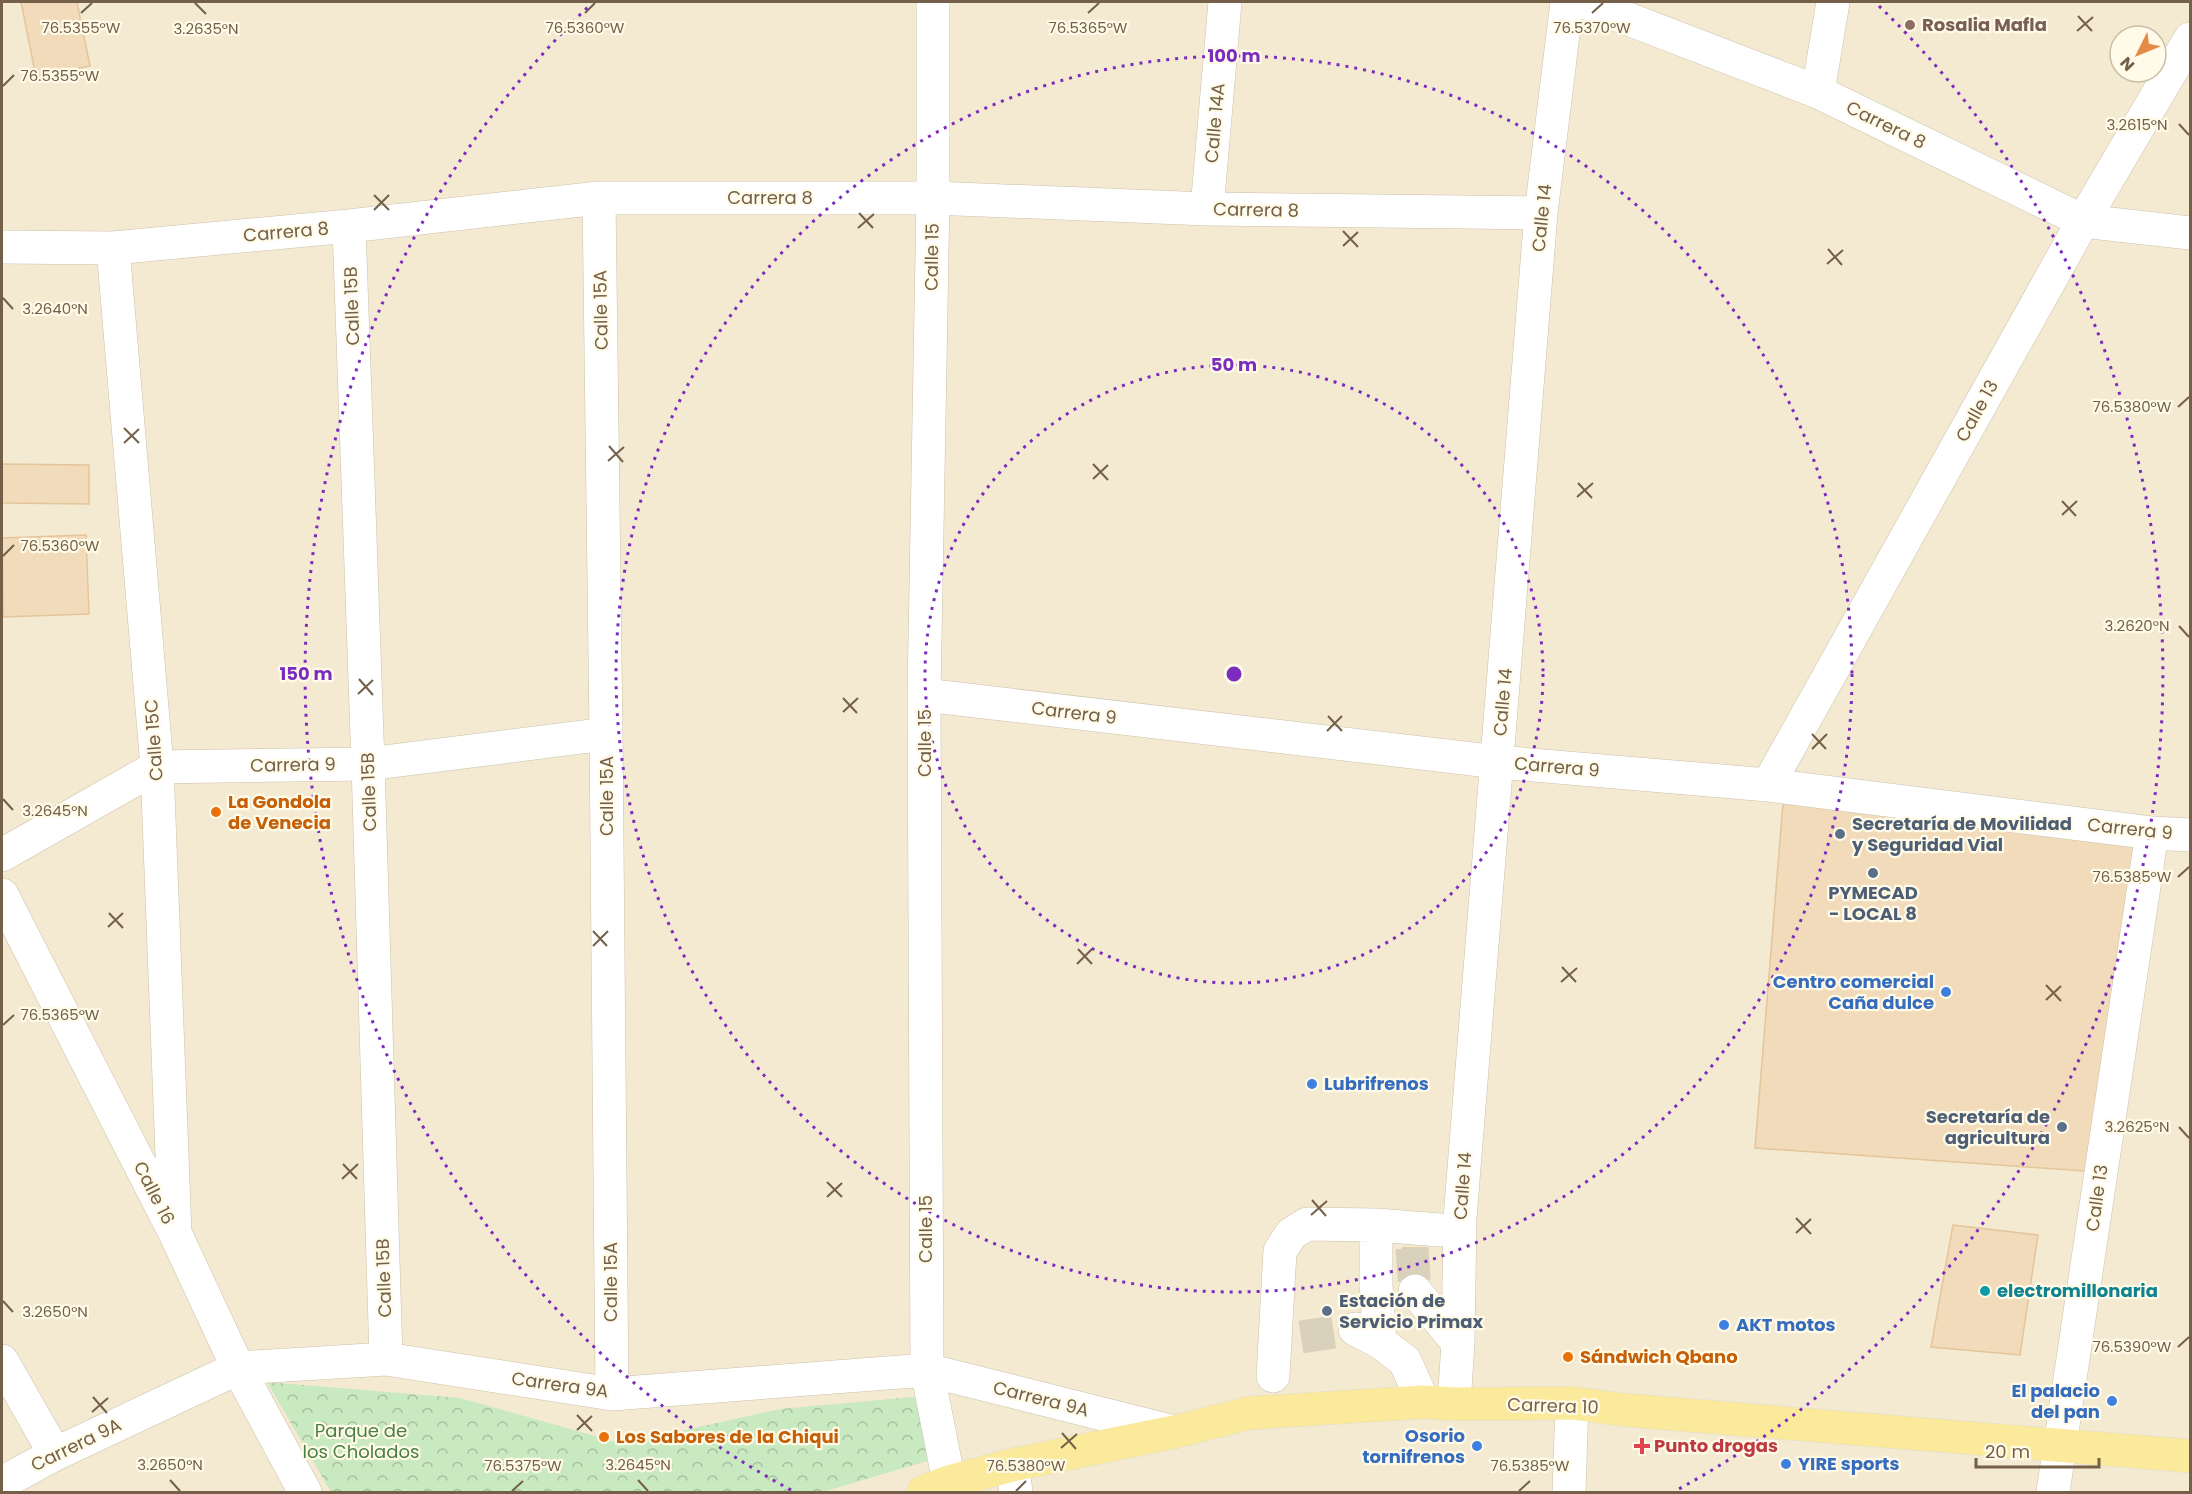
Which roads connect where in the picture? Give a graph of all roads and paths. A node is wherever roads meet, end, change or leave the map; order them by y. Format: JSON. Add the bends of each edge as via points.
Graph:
{"nodes":[{"id":1,"x":933,"y":2,"type":"edge"},
{"id":2,"x":1226,"y":2,"type":"edge"},
{"id":3,"x":1567,"y":2,"type":"edge"},
{"id":4,"x":1584,"y":2,"type":"edge"},
{"id":5,"x":1833,"y":2,"type":"edge"},
{"id":6,"x":2190,"y":39,"type":"edge"},
{"id":7,"x":1818,"y":92,"type":"junction"},
{"id":8,"x":599,"y":198,"type":"junction"},
{"id":9,"x":933,"y":198,"type":"junction"},
{"id":10,"x":1207,"y":209,"type":"junction"},
{"id":11,"x":1541,"y":213,"type":"junction"},
{"id":12,"x":2084,"y":221,"type":"junction"},
{"id":13,"x":349,"y":226,"type":"junction"},
{"id":14,"x":2190,"y":233,"type":"edge"},
{"id":15,"x":2,"y":247,"type":"edge"},
{"id":16,"x":113,"y":248,"type":"junction"},
{"id":17,"x":924,"y":695,"type":"junction"},
{"id":18,"x":606,"y":734,"type":"junction"},
{"id":19,"x":1498,"y":762,"type":"junction"},
{"id":20,"x":368,"y":764,"type":"junction"},
{"id":21,"x":157,"y":767,"type":"junction"},
{"id":22,"x":1768,"y":785,"type":"junction"},
{"id":23,"x":2152,"y":833,"type":"junction"},
{"id":24,"x":2190,"y":835,"type":"edge"},
{"id":25,"x":2,"y":855,"type":"edge"},
{"id":26,"x":2,"y":895,"type":"edge"},
{"id":27,"x":1450,"y":1224,"type":"junction"},
{"id":28,"x":1376,"y":1225,"type":"junction"},
{"id":29,"x":175,"y":1233,"type":"junction"},
{"id":30,"x":1412,"y":1248,"type":"dead end"},
{"id":31,"x":1415,"y":1291,"type":"tunnel mouth"},
{"id":32,"x":1301,"y":1337,"type":"tunnel mouth"},
{"id":33,"x":1458,"y":1343,"type":"junction"},
{"id":34,"x":386,"y":1359,"type":"junction"},
{"id":35,"x":2,"y":1361,"type":"edge"},
{"id":36,"x":238,"y":1368,"type":"junction"},
{"id":37,"x":927,"y":1370,"type":"junction"},
{"id":38,"x":1273,"y":1376,"type":"junction"},
{"id":39,"x":612,"y":1394,"type":"junction"},
{"id":40,"x":1438,"y":1403,"type":"junction"},
{"id":41,"x":1572,"y":1403,"type":"junction"},
{"id":42,"x":1250,"y":1413,"type":"junction"},
{"id":43,"x":1174,"y":1432,"type":"junction"},
{"id":44,"x":2060,"y":1447,"type":"junction"},
{"id":45,"x":55,"y":1454,"type":"junction"},
{"id":46,"x":2190,"y":1456,"type":"edge"},
{"id":47,"x":1014,"y":1479,"type":"edge"},
{"id":48,"x":2,"y":1483,"type":"edge"},
{"id":49,"x":936,"y":1487,"type":"edge"},
{"id":50,"x":305,"y":1492,"type":"edge"},
{"id":51,"x":1569,"y":1492,"type":"edge"},
{"id":52,"x":2053,"y":1492,"type":"edge"}],
"edges":[{"from":1,"to":9,"type":"street","name":"Calle 15"},
{"from":2,"to":10,"type":"street","name":"Calle 14A"},
{"from":3,"to":11,"type":"street","name":"Calle 14"},
{"from":4,"to":7,"type":"street","name":"Carrera 8"},
{"from":5,"to":7,"type":"street"},
{"from":6,"to":12,"type":"street","name":"Calle 13"},
{"from":7,"to":12,"type":"street","name":"Carrera 8"},
{"from":8,"to":9,"type":"street","name":"Carrera 8"},
{"from":8,"to":13,"type":"street","name":"Carrera 8"},
{"from":8,"to":18,"type":"street","name":"Calle 15A"},
{"from":9,"to":10,"type":"street","name":"Carrera 8"},
{"from":9,"to":17,"type":"street","name":"Calle 15"},
{"from":10,"to":11,"type":"street","name":"Carrera 8"},
{"from":11,"to":19,"type":"street","name":"Calle 14"},
{"from":12,"to":14,"type":"street","name":"Carrera 8"},
{"from":12,"to":22,"type":"street","name":"Calle 13"},
{"from":13,"to":16,"type":"street","name":"Carrera 8"},
{"from":13,"to":20,"type":"street","name":"Calle 15B"},
{"from":15,"to":16,"type":"street","name":"Carrera 8"},
{"from":16,"to":21,"type":"street","name":"Calle 15C"},
{"from":17,"to":19,"type":"street","name":"Carrera 9"},
{"from":17,"to":37,"type":"street","name":"Calle 15"},
{"from":18,"to":20,"type":"street","name":"Carrera 9"},
{"from":18,"to":39,"type":"street","name":"Calle 15A"},
{"from":19,"to":22,"type":"street","name":"Carrera 9"},
{"from":19,"to":27,"type":"street","name":"Calle 14"},
{"from":20,"to":21,"type":"street","name":"Carrera 9"},
{"from":20,"to":34,"type":"street","name":"Calle 15B"},
{"from":21,"to":25,"type":"street","name":"Carrera 9"},
{"from":21,"to":29,"type":"street","name":"Calle 15C"},
{"from":22,"to":23,"type":"street","name":"Carrera 9"},
{"from":23,"to":24,"type":"street","name":"Carrera 9"},
{"from":23,"to":44,"type":"street","name":"Calle 13"},
{"from":26,"to":29,"type":"street","name":"Calle 16"},
{"from":27,"to":28,"type":"street"},
{"from":27,"to":30,"type":"street"},
{"from":27,"to":33,"type":"street","name":"Calle 14"},
{"from":28,"to":38,"type":"street","via":[[1307,1224],[1291,1234],[1280,1251]]},
{"from":28,"to":40,"type":"street","via":[[1376,1286],[1368,1335],[1405,1361]]},
{"from":29,"to":36,"type":"street","name":"Calle 16"},
{"from":31,"to":33,"type":"street"},
{"from":32,"to":38,"type":"street","via":[[1288,1349]]},
{"from":33,"to":40,"type":"street","name":"Calle 14"},
{"from":34,"to":36,"type":"street","name":"Carrera 9A"},
{"from":34,"to":39,"type":"street","name":"Carrera 9A"},
{"from":35,"to":45,"type":"street"},
{"from":36,"to":45,"type":"street","name":"Carrera 9A"},
{"from":36,"to":50,"type":"street","name":"Calle 16"},
{"from":37,"to":39,"type":"street","name":"Carrera 9A"},
{"from":37,"to":43,"type":"street","name":"Carrera 9A"},
{"from":37,"to":49,"type":"street","name":"Calle 15"},
{"from":38,"to":42,"type":"street"},
{"from":40,"to":41,"type":"main road","name":"Carrera 10"},
{"from":40,"to":42,"type":"main road","name":"Carrera 10"},
{"from":41,"to":44,"type":"main road","name":"Carrera 10"},
{"from":41,"to":51,"type":"street"},
{"from":42,"to":43,"type":"main road","name":"Carrera 10"},
{"from":43,"to":47,"type":"main road","name":"Carrera 10"},
{"from":44,"to":46,"type":"main road","name":"Carrera 10"},
{"from":44,"to":52,"type":"street","name":"Calle 13"},
{"from":45,"to":48,"type":"street","name":"Carrera 9A"},
{"from":47,"to":49,"type":"main road","name":"Carrera 10"}]}
